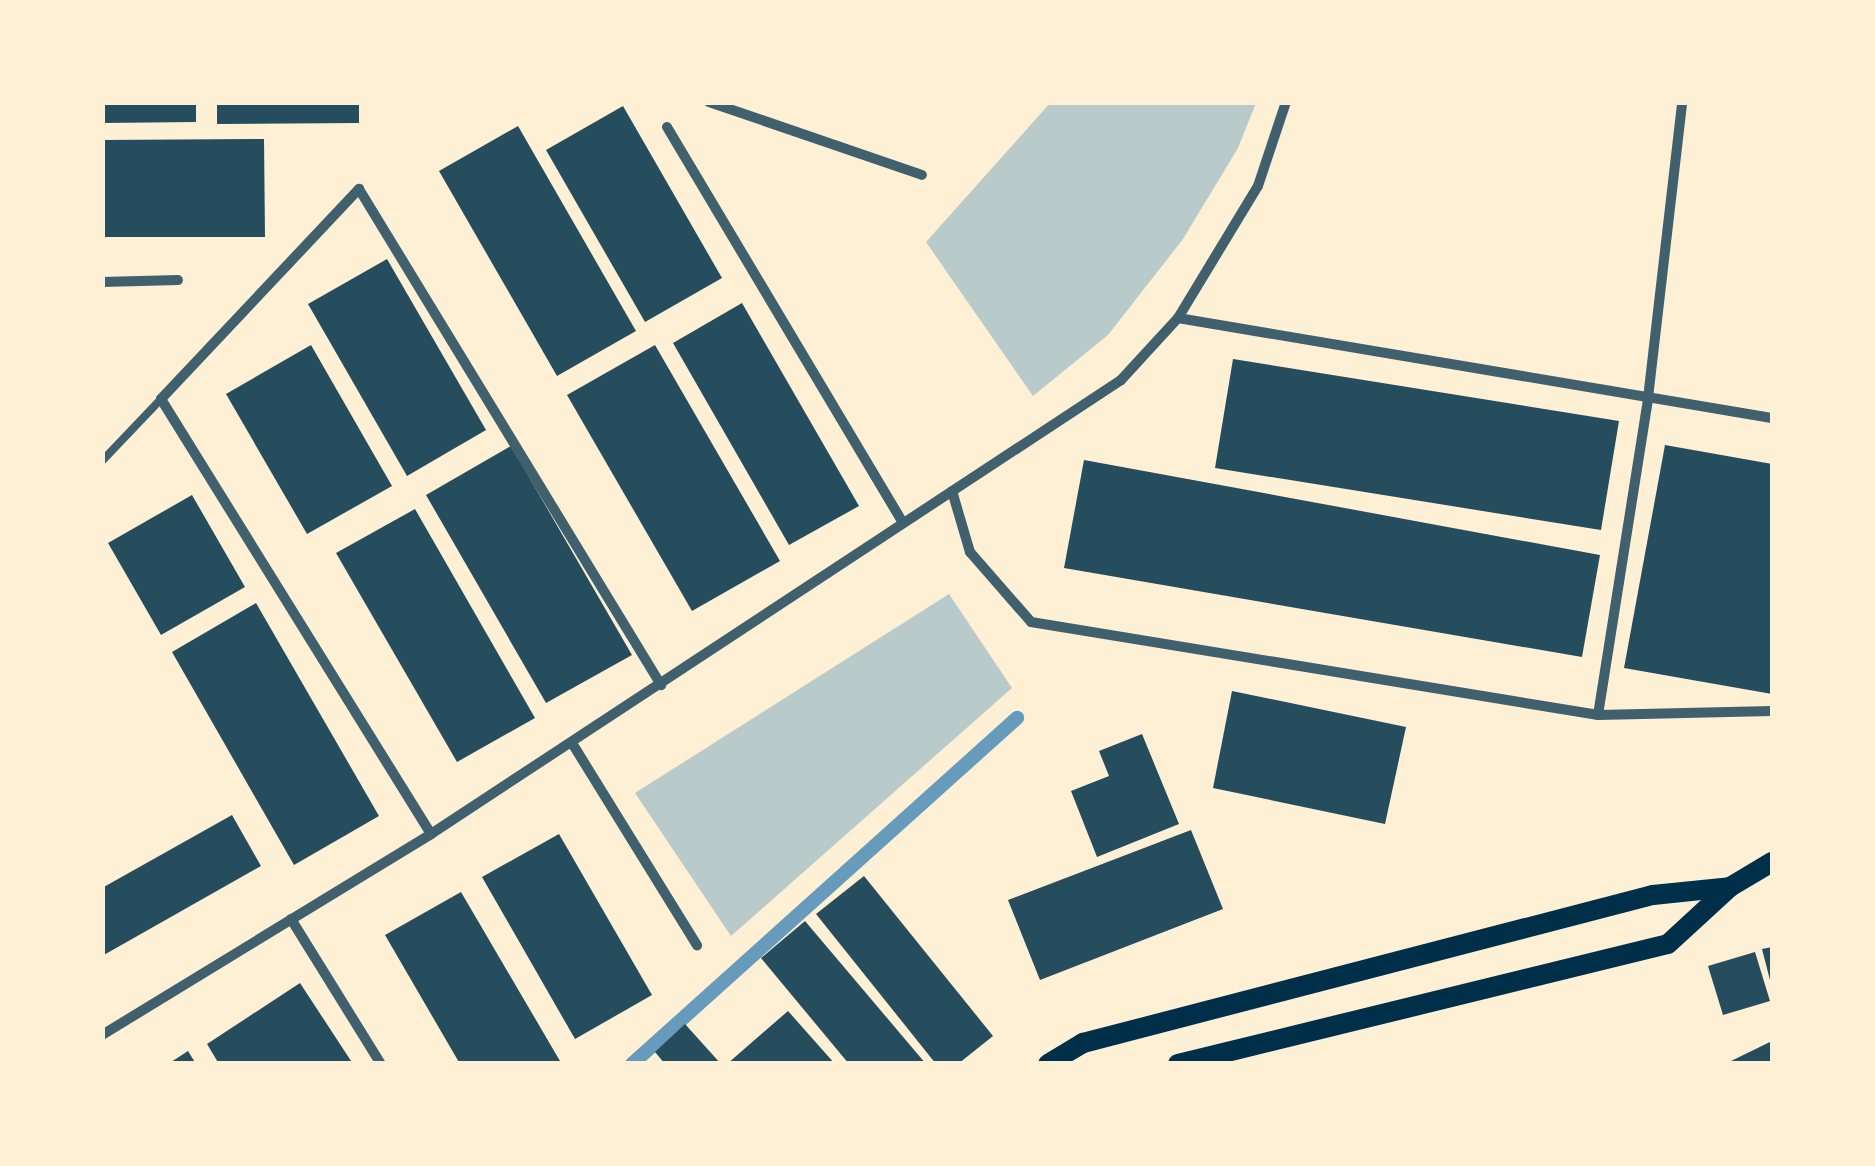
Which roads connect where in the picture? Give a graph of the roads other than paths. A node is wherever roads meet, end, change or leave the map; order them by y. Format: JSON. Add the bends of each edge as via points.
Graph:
{"nodes":[{"id":1,"x":709,"y":102,"type":"edge"},
{"id":2,"x":1286,"y":102,"type":"edge"},
{"id":3,"x":1682,"y":102,"type":"edge"},
{"id":4,"x":667,"y":127,"type":"dead end"},
{"id":5,"x":922,"y":175,"type":"dead end"},
{"id":6,"x":178,"y":280,"type":"dead end"},
{"id":7,"x":102,"y":282,"type":"edge"},
{"id":8,"x":1178,"y":318,"type":"junction"},
{"id":9,"x":1648,"y":398,"type":"junction"},
{"id":10,"x":162,"y":399,"type":"junction"},
{"id":11,"x":1772,"y":418,"type":"edge"},
{"id":12,"x":102,"y":461,"type":"edge"},
{"id":13,"x":952,"y":491,"type":"junction"},
{"id":14,"x":903,"y":523,"type":"junction"},
{"id":15,"x":661,"y":685,"type":"junction"},
{"id":16,"x":1772,"y":711,"type":"edge"},
{"id":17,"x":1598,"y":715,"type":"junction"},
{"id":18,"x":572,"y":743,"type":"junction"},
{"id":19,"x":431,"y":834,"type":"junction"},
{"id":20,"x":1772,"y":862,"type":"edge"},
{"id":21,"x":1730,"y":887,"type":"junction"},
{"id":22,"x":291,"y":919,"type":"junction"},
{"id":23,"x":696,"y":945,"type":"dead end"},
{"id":24,"x":102,"y":1035,"type":"edge"},
{"id":25,"x":381,"y":1064,"type":"edge"},
{"id":26,"x":1048,"y":1064,"type":"edge"},
{"id":27,"x":1178,"y":1064,"type":"edge"}],
"edges":[{"from":1,"to":5,"type":"street"},
{"from":2,"to":8,"type":"street","via":[[1258,186]]},
{"from":3,"to":9,"type":"street"},
{"from":4,"to":14,"type":"street"},
{"from":6,"to":7,"type":"street"},
{"from":8,"to":9,"type":"street"},
{"from":8,"to":13,"type":"street","via":[[1121,380]]},
{"from":9,"to":11,"type":"street"},
{"from":9,"to":17,"type":"street"},
{"from":10,"to":12,"type":"lane"},
{"from":10,"to":15,"type":"street","via":[[358,189]]},
{"from":10,"to":19,"type":"street"},
{"from":13,"to":14,"type":"street"},
{"from":13,"to":17,"type":"street","via":[[970,552],[1030,622]]},
{"from":14,"to":15,"type":"street"},
{"from":15,"to":18,"type":"street"},
{"from":16,"to":17,"type":"street"},
{"from":18,"to":19,"type":"street"},
{"from":18,"to":23,"type":"street"},
{"from":19,"to":22,"type":"street"},
{"from":20,"to":21,"type":"main road"},
{"from":21,"to":26,"type":"main road","via":[[1653,895],[1083,1043]]},
{"from":21,"to":27,"type":"main road","via":[[1668,944]]},
{"from":22,"to":24,"type":"street"},
{"from":22,"to":25,"type":"street"}]}
